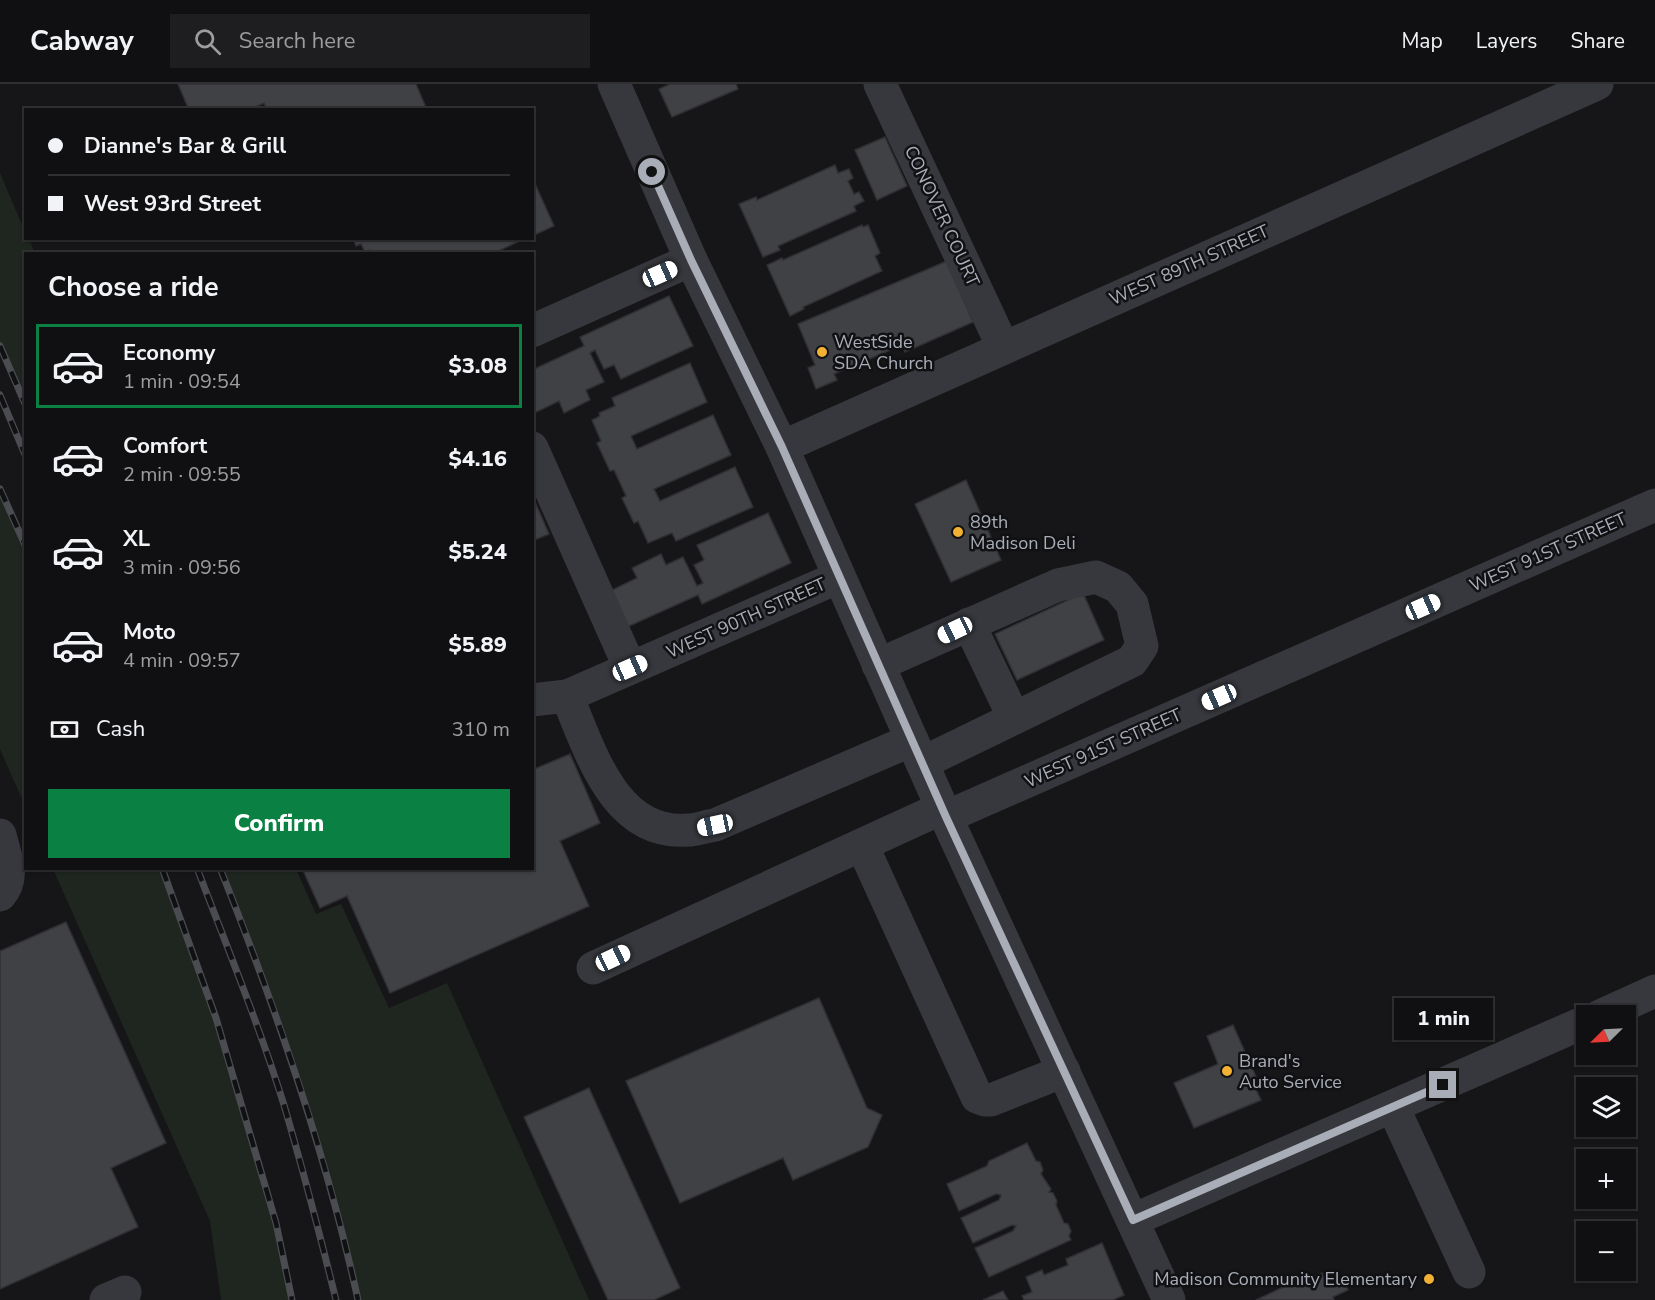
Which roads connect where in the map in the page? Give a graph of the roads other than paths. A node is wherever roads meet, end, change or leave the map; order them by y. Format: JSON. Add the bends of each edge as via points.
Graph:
{"nodes":[{"id":1,"x":614,"y":84,"type":"edge"},
{"id":2,"x":880,"y":84,"type":"edge"},
{"id":3,"x":1597,"y":84,"type":"edge"},
{"id":4,"x":691,"y":260,"type":"junction"},
{"id":5,"x":534,"y":331,"type":"edge"},
{"id":6,"x":1003,"y":347,"type":"junction"},
{"id":7,"x":782,"y":447,"type":"junction"},
{"id":8,"x":534,"y":453,"type":"edge"},
{"id":9,"x":1655,"y":505,"type":"edge"},
{"id":10,"x":839,"y":577,"type":"junction"},
{"id":11,"x":969,"y":624,"type":"junction"},
{"id":12,"x":878,"y":665,"type":"junction"},
{"id":13,"x":625,"y":671,"type":"junction"},
{"id":14,"x":567,"y":696,"type":"junction"},
{"id":15,"x":534,"y":700,"type":"edge"},
{"id":16,"x":1014,"y":718,"type":"junction"},
{"id":17,"x":917,"y":751,"type":"junction"},
{"id":18,"x":944,"y":812,"type":"junction"},
{"id":19,"x":0,"y":836,"type":"edge"},
{"id":20,"x":862,"y":845,"type":"junction"},
{"id":21,"x":0,"y":895,"type":"edge"},
{"id":22,"x":592,"y":968,"type":"dead end"},
{"id":23,"x":1655,"y":992,"type":"edge"},
{"id":24,"x":1625,"y":1005,"type":"edge"},
{"id":25,"x":1576,"y":1026,"type":"edge"},
{"id":26,"x":1064,"y":1071,"type":"junction"},
{"id":27,"x":1393,"y":1107,"type":"junction"},
{"id":28,"x":1133,"y":1220,"type":"junction"},
{"id":29,"x":1469,"y":1272,"type":"dead end"},
{"id":30,"x":1169,"y":1300,"type":"edge"}],
"edges":[{"from":1,"to":4,"type":"street"},
{"from":2,"to":6,"type":"street","name":"CONOVER COURT"},
{"from":3,"to":6,"type":"street","name":"WEST 89TH STREET"},
{"from":4,"to":5,"type":"street"},
{"from":4,"to":7,"type":"street"},
{"from":6,"to":7,"type":"street","name":"WEST 89TH STREET"},
{"from":7,"to":10,"type":"street"},
{"from":8,"to":13,"type":"street"},
{"from":9,"to":18,"type":"street","name":"WEST 91ST STREET"},
{"from":10,"to":12,"type":"street"},
{"from":10,"to":13,"type":"street","name":"WEST 90TH STREET"},
{"from":11,"to":12,"type":"street"},
{"from":11,"to":16,"type":"street"},
{"from":11,"to":16,"type":"street","via":[[1058,585],[1096,577],[1118,587],[1132,604],[1142,646],[1132,662]]},
{"from":12,"to":17,"type":"street"},
{"from":13,"to":14,"type":"street","name":"WEST 90TH STREET"},
{"from":14,"to":15,"type":"street","name":"WEST 90TH STREET"},
{"from":14,"to":17,"type":"street","via":[[593,759],[613,793],[632,814],[660,828],[687,830],[715,825]]},
{"from":16,"to":17,"type":"street"},
{"from":17,"to":18,"type":"street"},
{"from":18,"to":20,"type":"street","name":"WEST 91ST STREET"},
{"from":18,"to":26,"type":"street"},
{"from":19,"to":21,"type":"street","via":[[9,874],[8,886]]},
{"from":20,"to":22,"type":"street","name":"WEST 91ST STREET"},
{"from":20,"to":26,"type":"street","via":[[977,1097],[991,1100]]},
{"from":23,"to":24,"type":"street"},
{"from":25,"to":27,"type":"street"},
{"from":26,"to":28,"type":"street"},
{"from":27,"to":28,"type":"street"},
{"from":27,"to":29,"type":"street"},
{"from":28,"to":30,"type":"street"}]}
